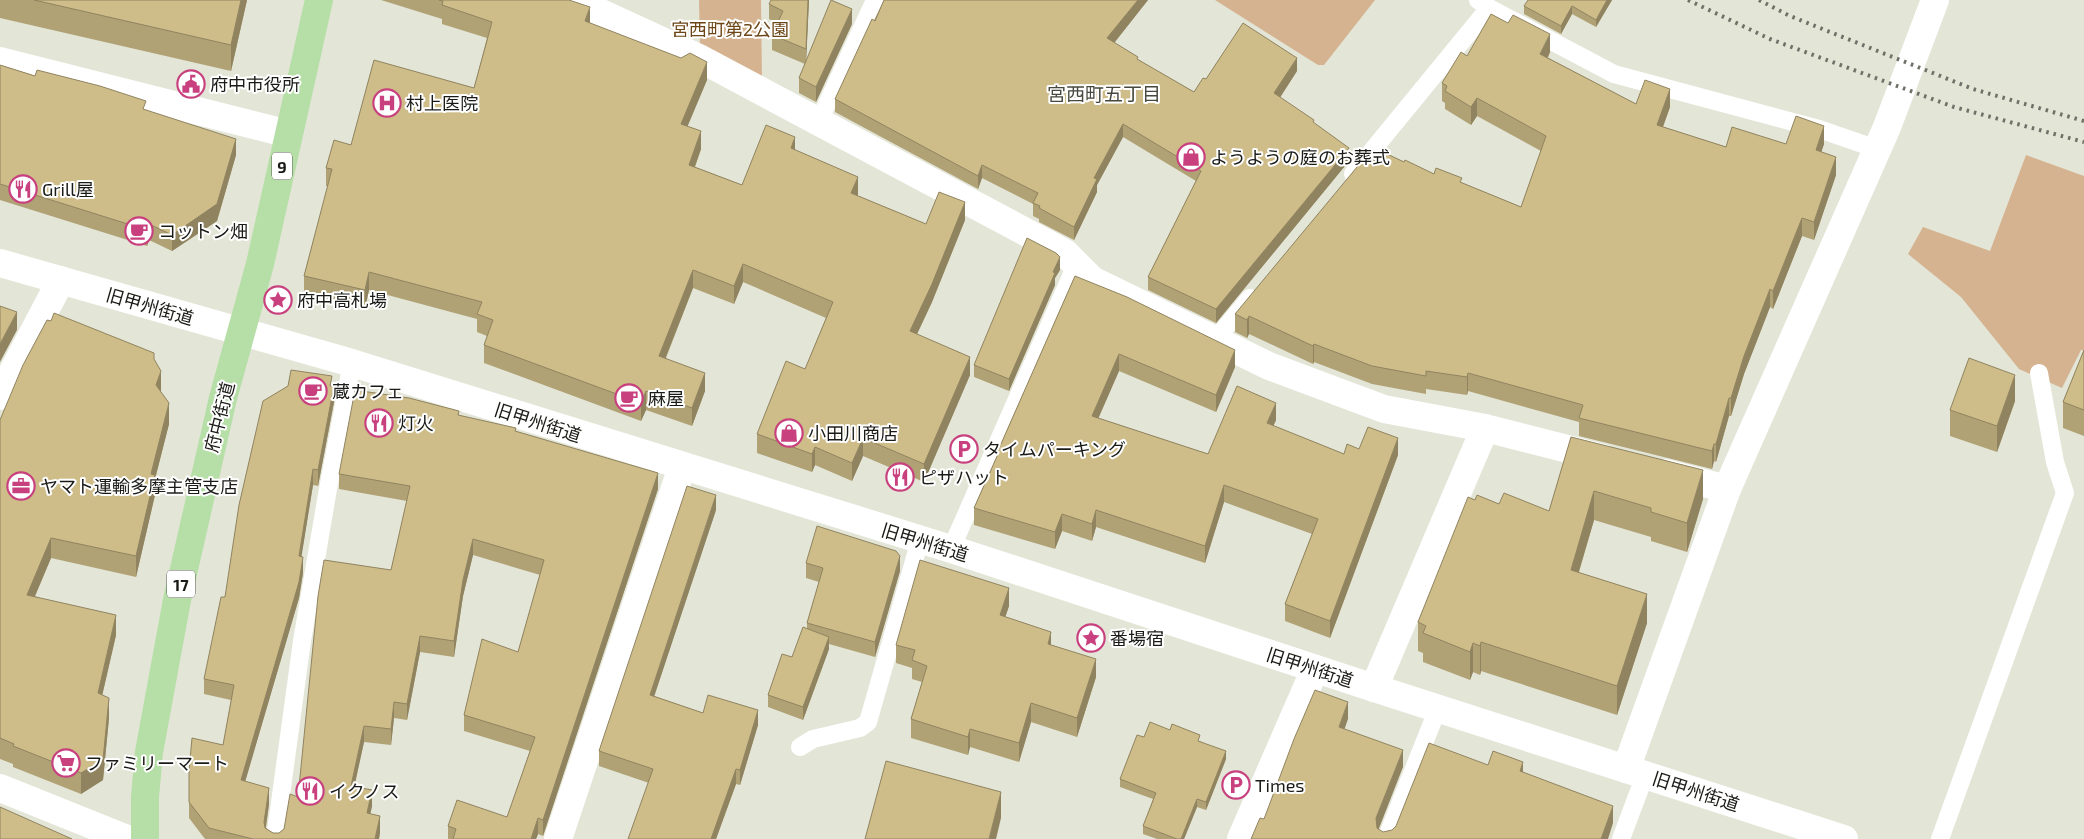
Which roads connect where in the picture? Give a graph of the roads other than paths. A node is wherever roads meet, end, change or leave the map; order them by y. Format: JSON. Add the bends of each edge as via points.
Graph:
{"nodes":[{"id":1,"x":319,"y":0,"type":"edge"},
{"id":2,"x":564,"y":0,"type":"edge"},
{"id":3,"x":875,"y":0,"type":"edge"},
{"id":4,"x":1484,"y":4,"type":"edge"},
{"id":5,"x":1931,"y":11,"type":"edge"},
{"id":6,"x":0,"y":61,"type":"edge"},
{"id":7,"x":819,"y":121,"type":"junction"},
{"id":8,"x":289,"y":134,"type":"junction"},
{"id":9,"x":1882,"y":138,"type":"junction"},
{"id":10,"x":1343,"y":187,"type":"edge"},
{"id":11,"x":0,"y":263,"type":"edge"},
{"id":12,"x":1076,"y":265,"type":"junction"},
{"id":13,"x":62,"y":280,"type":"junction"},
{"id":14,"x":1260,"y":286,"type":"edge"},
{"id":15,"x":241,"y":332,"type":"junction"},
{"id":16,"x":1216,"y":340,"type":"junction"},
{"id":17,"x":352,"y":363,"type":"junction"},
{"id":18,"x":2040,"y":373,"type":"dead end"},
{"id":19,"x":0,"y":396,"type":"edge"},
{"id":20,"x":1485,"y":428,"type":"junction"},
{"id":21,"x":682,"y":467,"type":"junction"},
{"id":22,"x":1727,"y":488,"type":"junction"},
{"id":23,"x":920,"y":540,"type":"junction"},
{"id":24,"x":951,"y":550,"type":"junction"},
{"id":25,"x":1315,"y":669,"type":"junction"},
{"id":26,"x":1374,"y":688,"type":"junction"},
{"id":27,"x":1438,"y":708,"type":"junction"},
{"id":28,"x":800,"y":747,"type":"dead end"},
{"id":29,"x":1636,"y":772,"type":"junction"},
{"id":30,"x":0,"y":788,"type":"edge"},
{"id":31,"x":127,"y":839,"type":"edge"},
{"id":32,"x":145,"y":839,"type":"edge"},
{"id":33,"x":275,"y":839,"type":"edge"},
{"id":34,"x":558,"y":839,"type":"edge"},
{"id":35,"x":1241,"y":839,"type":"edge"},
{"id":36,"x":1386,"y":839,"type":"edge"},
{"id":37,"x":1621,"y":839,"type":"edge"},
{"id":38,"x":1844,"y":839,"type":"edge"},
{"id":39,"x":1940,"y":839,"type":"edge"}],
"edges":[{"from":1,"to":8,"type":"main road","name":"府中街道","number":"9"},
{"from":2,"to":7,"type":"street","via":[[599,12],[692,55]]},
{"from":3,"to":7,"type":"lane"},
{"from":4,"to":9,"type":"lane","via":[[1614,74],[1819,129]]},
{"from":4,"to":10,"type":"lane"},
{"from":5,"to":9,"type":"street"},
{"from":6,"to":8,"type":"street"},
{"from":7,"to":12,"type":"street","via":[[1065,253]]},
{"from":8,"to":15,"type":"main road","name":"府中街道","number":"9"},
{"from":9,"to":22,"type":"street"},
{"from":11,"to":13,"type":"street","name":"旧甲州街道"},
{"from":12,"to":16,"type":"street","via":[[1092,280]]},
{"from":12,"to":24,"type":"lane"},
{"from":13,"to":15,"type":"street","name":"旧甲州街道"},
{"from":13,"to":19,"type":"street"},
{"from":14,"to":16,"type":"lane"},
{"from":15,"to":17,"type":"street","name":"旧甲州街道"},
{"from":15,"to":32,"type":"main road","name":"府中街道","number":"17","via":[[177,600],[156,707],[145,797]]},
{"from":16,"to":20,"type":"street","via":[[1269,366],[1384,409]]},
{"from":17,"to":21,"type":"street","name":"旧甲州街道"},
{"from":17,"to":33,"type":"lane","via":[[302,642]]},
{"from":18,"to":39,"type":"lane","via":[[2055,462],[2065,493]]},
{"from":20,"to":22,"type":"street"},
{"from":20,"to":26,"type":"street"},
{"from":21,"to":23,"type":"street","name":"旧甲州街道"},
{"from":21,"to":34,"type":"street"},
{"from":22,"to":29,"type":"street"},
{"from":23,"to":24,"type":"street","name":"旧甲州街道"},
{"from":23,"to":28,"type":"lane","via":[[868,722],[860,728],[813,739]]},
{"from":24,"to":25,"type":"street","name":"旧甲州街道"},
{"from":25,"to":26,"type":"street","name":"旧甲州街道"},
{"from":25,"to":35,"type":"street"},
{"from":26,"to":27,"type":"street","name":"旧甲州街道"},
{"from":27,"to":29,"type":"street","name":"旧甲州街道"},
{"from":27,"to":36,"type":"lane"},
{"from":29,"to":37,"type":"lane"},
{"from":29,"to":38,"type":"street","name":"旧甲州街道"},
{"from":30,"to":31,"type":"street"}]}
